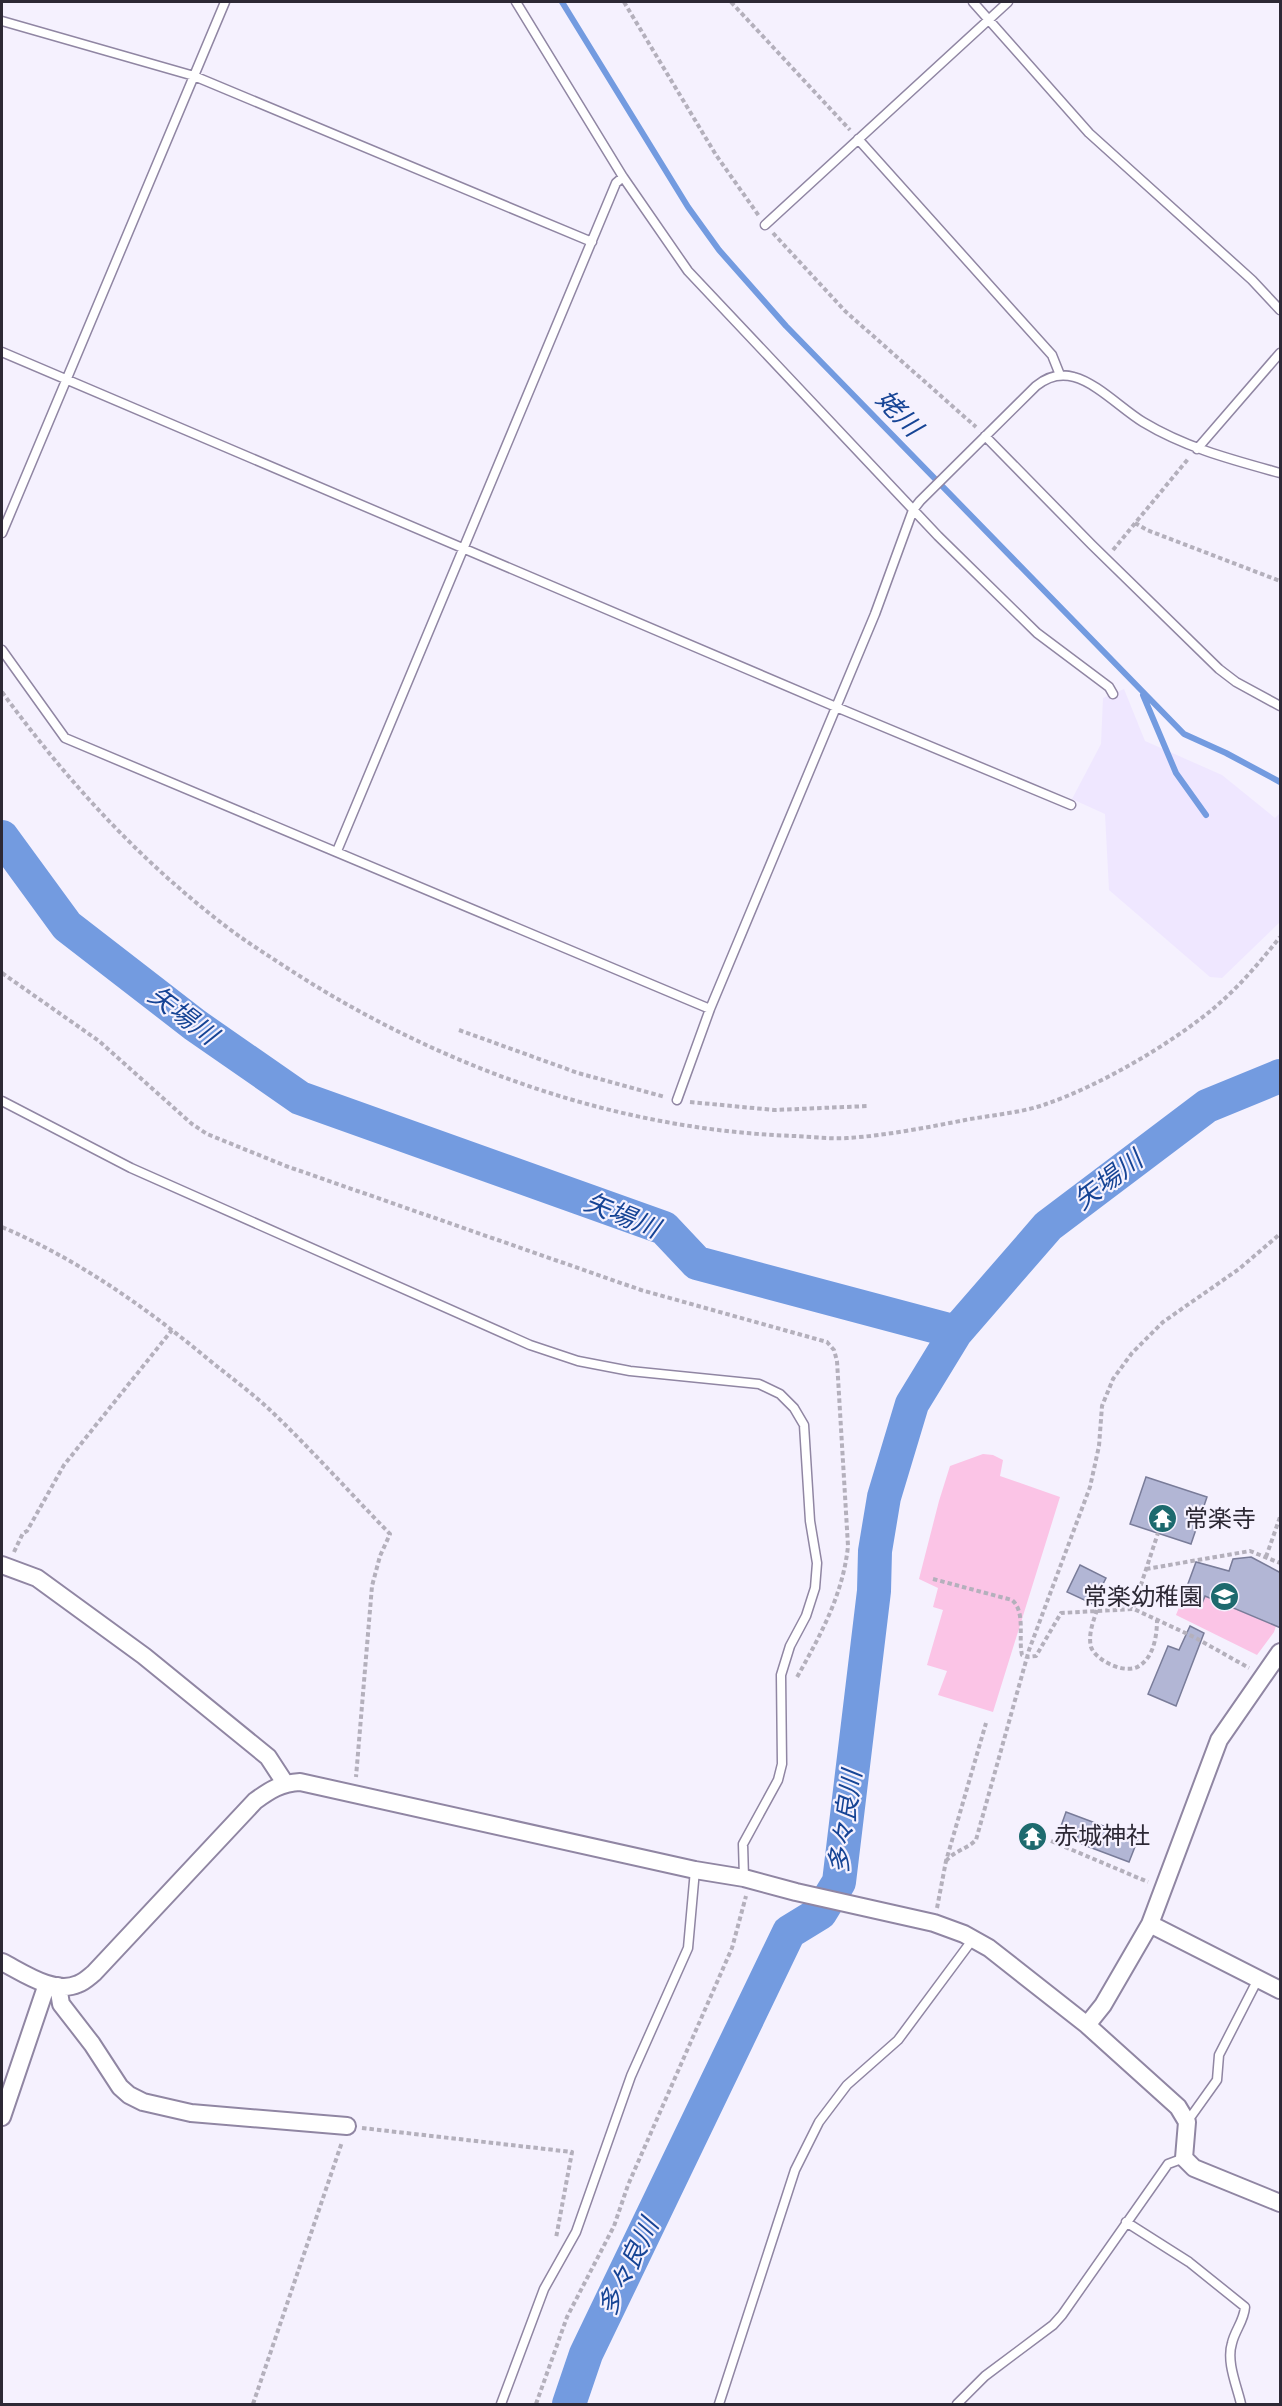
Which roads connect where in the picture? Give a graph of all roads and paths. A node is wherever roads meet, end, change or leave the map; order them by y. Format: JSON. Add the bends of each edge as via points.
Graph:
{"nodes":[{"id":1,"x":225,"y":2,"type":"edge"},
{"id":2,"x":516,"y":2,"type":"edge"},
{"id":3,"x":624,"y":2,"type":"edge"},
{"id":4,"x":730,"y":2,"type":"edge"},
{"id":5,"x":973,"y":2,"type":"edge"},
{"id":6,"x":1008,"y":2,"type":"edge"},
{"id":7,"x":989,"y":19,"type":"junction"},
{"id":8,"x":2,"y":21,"type":"edge"},
{"id":9,"x":194,"y":76,"type":"junction"},
{"id":10,"x":858,"y":139,"type":"junction"},
{"id":11,"x":623,"y":177,"type":"junction"},
{"id":12,"x":765,"y":225,"type":"junction"},
{"id":13,"x":592,"y":242,"type":"junction"},
{"id":14,"x":1281,"y":310,"type":"edge"},
{"id":15,"x":2,"y":352,"type":"edge"},
{"id":16,"x":1281,"y":353,"type":"edge"},
{"id":17,"x":1060,"y":375,"type":"junction"},
{"id":18,"x":65,"y":379,"type":"junction"},
{"id":19,"x":985,"y":435,"type":"junction"},
{"id":20,"x":1197,"y":449,"type":"junction"},
{"id":21,"x":1281,"y":473,"type":"edge"},
{"id":22,"x":913,"y":510,"type":"junction"},
{"id":23,"x":1135,"y":523,"type":"junction"},
{"id":24,"x":2,"y":533,"type":"edge"},
{"id":25,"x":464,"y":548,"type":"junction"},
{"id":26,"x":1106,"y":559,"type":"junction"},
{"id":27,"x":1281,"y":581,"type":"edge"},
{"id":28,"x":2,"y":650,"type":"edge"},
{"id":29,"x":2,"y":692,"type":"edge"},
{"id":30,"x":1113,"y":694,"type":"dead end"},
{"id":31,"x":1281,"y":706,"type":"edge"},
{"id":32,"x":836,"y":707,"type":"junction"},
{"id":33,"x":1071,"y":805,"type":"dead end"},
{"id":34,"x":337,"y":851,"type":"junction"},
{"id":35,"x":1281,"y":937,"type":"edge"},
{"id":36,"x":2,"y":973,"type":"edge"},
{"id":37,"x":710,"y":1009,"type":"junction"},
{"id":38,"x":459,"y":1030,"type":"dead end"},
{"id":39,"x":677,"y":1100,"type":"junction"},
{"id":40,"x":2,"y":1101,"type":"edge"},
{"id":41,"x":869,"y":1106,"type":"dead end"},
{"id":42,"x":2,"y":1227,"type":"edge"},
{"id":43,"x":1281,"y":1234,"type":"edge"},
{"id":44,"x":172,"y":1330,"type":"junction"},
{"id":45,"x":1281,"y":1517,"type":"edge"},
{"id":46,"x":1158,"y":1533,"type":"dead end"},
{"id":47,"x":1266,"y":1557,"type":"junction"},
{"id":48,"x":1281,"y":1563,"type":"edge"},
{"id":49,"x":5,"y":1566,"type":"edge"},
{"id":50,"x":1146,"y":1569,"type":"junction"},
{"id":51,"x":933,"y":1579,"type":"dead end"},
{"id":52,"x":1108,"y":1597,"type":"dead end"},
{"id":53,"x":1133,"y":1609,"type":"junction"},
{"id":54,"x":1096,"y":1610,"type":"junction"},
{"id":55,"x":1157,"y":1620,"type":"junction"},
{"id":56,"x":1281,"y":1652,"type":"edge"},
{"id":57,"x":1027,"y":1657,"type":"junction"},
{"id":58,"x":1262,"y":1676,"type":"junction"},
{"id":59,"x":780,"y":1705,"type":"junction"},
{"id":60,"x":986,"y":1723,"type":"dead end"},
{"id":61,"x":285,"y":1783,"type":"junction"},
{"id":62,"x":354,"y":1795,"type":"junction"},
{"id":63,"x":1050,"y":1841,"type":"dead end"},
{"id":64,"x":946,"y":1861,"type":"junction"},
{"id":65,"x":695,"y":1870,"type":"junction"},
{"id":66,"x":748,"y":1880,"type":"junction"},
{"id":67,"x":1162,"y":1888,"type":"junction"},
{"id":68,"x":934,"y":1923,"type":"junction"},
{"id":69,"x":1150,"y":1924,"type":"junction"},
{"id":70,"x":973,"y":1939,"type":"junction"},
{"id":71,"x":2,"y":1962,"type":"edge"},
{"id":72,"x":1258,"y":1979,"type":"junction"},
{"id":73,"x":53,"y":1985,"type":"junction"},
{"id":74,"x":1281,"y":1990,"type":"edge"},
{"id":75,"x":1087,"y":2025,"type":"junction"},
{"id":76,"x":2,"y":2117,"type":"edge"},
{"id":77,"x":1187,"y":2122,"type":"junction"},
{"id":78,"x":347,"y":2126,"type":"junction"},
{"id":79,"x":1184,"y":2158,"type":"junction"},
{"id":80,"x":1281,"y":2203,"type":"edge"},
{"id":81,"x":1126,"y":2222,"type":"junction"},
{"id":82,"x":556,"y":2239,"type":"dead end"},
{"id":83,"x":253,"y":2404,"type":"edge"},
{"id":84,"x":501,"y":2404,"type":"edge"},
{"id":85,"x":536,"y":2404,"type":"edge"},
{"id":86,"x":719,"y":2404,"type":"edge"},
{"id":87,"x":957,"y":2404,"type":"edge"},
{"id":88,"x":1241,"y":2404,"type":"edge"}],
"edges":[{"from":1,"to":9,"type":"lane"},
{"from":2,"to":11,"type":"lane"},
{"from":3,"to":12,"type":"path","via":[[716,155]]},
{"from":4,"to":10,"type":"path"},
{"from":5,"to":7,"type":"lane"},
{"from":6,"to":7,"type":"lane"},
{"from":7,"to":10,"type":"lane"},
{"from":7,"to":14,"type":"lane","via":[[1089,133]]},
{"from":8,"to":9,"type":"lane"},
{"from":9,"to":13,"type":"lane"},
{"from":9,"to":18,"type":"lane"},
{"from":10,"to":12,"type":"lane"},
{"from":10,"to":17,"type":"lane","via":[[1052,355]]},
{"from":11,"to":13,"type":"lane","via":[[616,183]]},
{"from":11,"to":22,"type":"lane","via":[[688,271]]},
{"from":12,"to":19,"type":"path","via":[[845,310]]},
{"from":13,"to":25,"type":"lane"},
{"from":15,"to":18,"type":"lane"},
{"from":16,"to":20,"type":"lane"},
{"from":17,"to":19,"type":"lane","via":[[1036,386]]},
{"from":17,"to":20,"type":"lane","via":[[1076,377],[1142,422]]},
{"from":18,"to":24,"type":"lane"},
{"from":18,"to":25,"type":"lane"},
{"from":19,"to":22,"type":"lane"},
{"from":19,"to":26,"type":"lane"},
{"from":20,"to":21,"type":"lane"},
{"from":20,"to":23,"type":"path"},
{"from":22,"to":30,"type":"lane","via":[[1037,633]]},
{"from":22,"to":32,"type":"lane"},
{"from":23,"to":26,"type":"path"},
{"from":23,"to":27,"type":"path"},
{"from":25,"to":32,"type":"lane"},
{"from":25,"to":34,"type":"lane"},
{"from":26,"to":31,"type":"lane","via":[[1219,669]]},
{"from":28,"to":34,"type":"lane","via":[[65,738]]},
{"from":29,"to":35,"type":"path","via":[[41,746],[109,824],[230,930],[299,976],[352,1008],[463,1062],[580,1102],[705,1130],[848,1138],[1043,1105],[1097,1083],[1164,1043],[1213,1008]]},
{"from":32,"to":33,"type":"lane"},
{"from":32,"to":37,"type":"lane"},
{"from":34,"to":37,"type":"lane"},
{"from":36,"to":59,"type":"path","via":[[99,1041],[207,1134],[286,1166],[641,1290],[827,1342],[837,1362],[848,1545],[846,1571],[823,1628]]},
{"from":37,"to":39,"type":"lane"},
{"from":38,"to":39,"type":"path","via":[[578,1073]]},
{"from":39,"to":41,"type":"path","via":[[774,1110]]},
{"from":40,"to":59,"type":"lane","via":[[131,1168],[530,1344],[630,1371],[759,1384],[780,1394],[804,1425],[810,1521],[817,1563],[815,1588],[781,1675]]},
{"from":42,"to":44,"type":"path","via":[[44,1245]]},
{"from":43,"to":57,"type":"path","via":[[1163,1322],[1113,1379],[1102,1406],[1090,1487]]},
{"from":44,"to":49,"type":"path","via":[[64,1465]]},
{"from":44,"to":62,"type":"path","via":[[269,1410],[390,1534],[372,1586]]},
{"from":45,"to":47,"type":"path"},
{"from":46,"to":50,"type":"path"},
{"from":47,"to":48,"type":"path"},
{"from":47,"to":50,"type":"path","via":[[1250,1551]]},
{"from":49,"to":61,"type":"street","via":[[37,1578],[144,1656],[268,1757]]},
{"from":50,"to":53,"type":"path"},
{"from":51,"to":57,"type":"path","via":[[1016,1603],[1020,1611],[1019,1643],[1022,1655]]},
{"from":52,"to":53,"type":"path"},
{"from":53,"to":54,"type":"path"},
{"from":53,"to":55,"type":"path"},
{"from":54,"to":55,"type":"path","via":[[1091,1648],[1098,1657],[1129,1669],[1139,1667],[1149,1654],[1157,1636]]},
{"from":54,"to":57,"type":"path","via":[[1061,1613],[1036,1656]]},
{"from":55,"to":58,"type":"path"},
{"from":56,"to":58,"type":"street"},
{"from":57,"to":64,"type":"path","via":[[976,1839]]},
{"from":58,"to":67,"type":"street","via":[[1220,1740]]},
{"from":59,"to":66,"type":"lane","via":[[782,1764],[778,1780],[743,1844]]},
{"from":60,"to":64,"type":"path"},
{"from":61,"to":62,"type":"street","via":[[300,1782]]},
{"from":61,"to":73,"type":"street","via":[[255,1801],[94,1973],[77,1985]]},
{"from":62,"to":65,"type":"street"},
{"from":63,"to":67,"type":"path"},
{"from":64,"to":68,"type":"path"},
{"from":65,"to":66,"type":"street"},
{"from":65,"to":84,"type":"lane","via":[[688,1948],[631,2076],[576,2232],[544,2289]]},
{"from":66,"to":68,"type":"street"},
{"from":66,"to":85,"type":"path","via":[[732,1948],[628,2185],[614,2226],[567,2317]]},
{"from":67,"to":69,"type":"street"},
{"from":68,"to":70,"type":"street"},
{"from":69,"to":72,"type":"street"},
{"from":69,"to":75,"type":"street"},
{"from":70,"to":75,"type":"street"},
{"from":70,"to":86,"type":"lane","via":[[898,2040],[847,2085],[819,2122],[795,2170]]},
{"from":71,"to":73,"type":"street"},
{"from":72,"to":74,"type":"street"},
{"from":72,"to":77,"type":"lane","via":[[1219,2055],[1217,2080]]},
{"from":73,"to":76,"type":"street"},
{"from":73,"to":78,"type":"street","via":[[61,2004],[129,2095],[191,2113]]},
{"from":75,"to":77,"type":"street","via":[[1178,2107]]},
{"from":77,"to":79,"type":"street"},
{"from":78,"to":82,"type":"path","via":[[572,2152]]},
{"from":78,"to":83,"type":"path"},
{"from":79,"to":80,"type":"street","via":[[1194,2168]]},
{"from":79,"to":81,"type":"lane","via":[[1168,2164]]},
{"from":81,"to":87,"type":"lane","via":[[1053,2325],[985,2376]]},
{"from":81,"to":88,"type":"lane","via":[[1189,2262],[1245,2307],[1230,2356]]}]}
